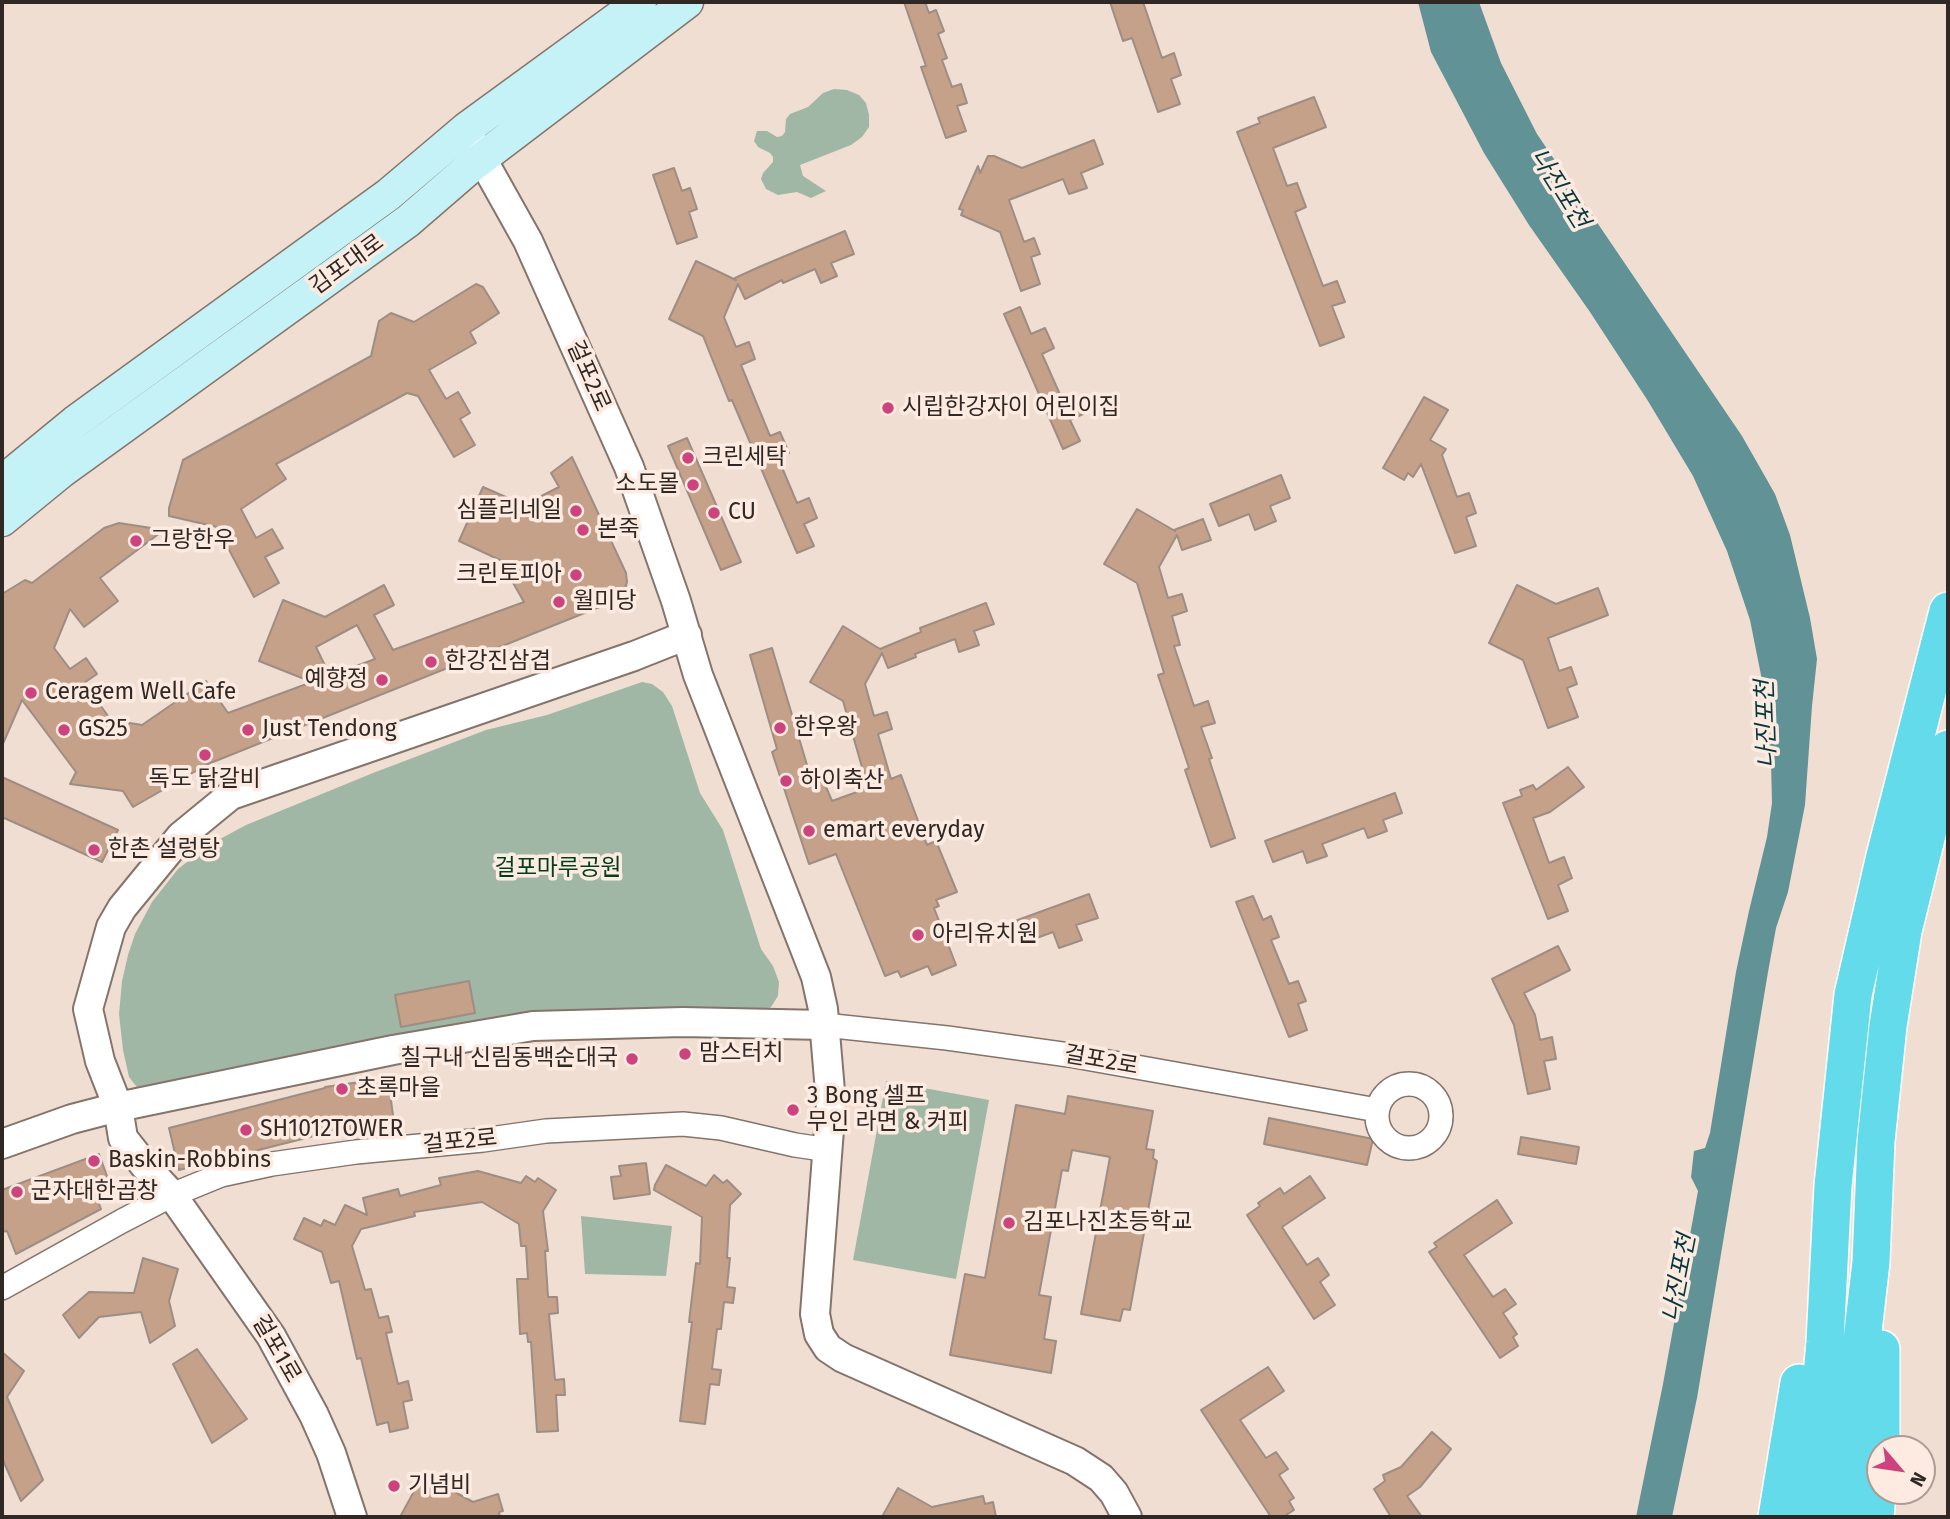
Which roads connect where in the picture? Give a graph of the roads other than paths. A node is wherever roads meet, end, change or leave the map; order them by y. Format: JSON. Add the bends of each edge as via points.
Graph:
{"nodes":[{"id":1,"x":640,"y":2,"type":"edge"},
{"id":2,"x":687,"y":2,"type":"edge"},
{"id":3,"x":462,"y":132,"type":"junction"},
{"id":4,"x":478,"y":161,"type":"junction"},
{"id":5,"x":2,"y":482,"type":"edge"},
{"id":6,"x":2,"y":520,"type":"edge"},
{"id":7,"x":1948,"y":611,"type":"edge"},
{"id":8,"x":680,"y":638,"type":"junction"},
{"id":9,"x":1948,"y":749,"type":"edge"},
{"id":10,"x":819,"y":1025,"type":"junction"},
{"id":11,"x":118,"y":1107,"type":"junction"},
{"id":12,"x":1377,"y":1110,"type":"dead end"},
{"id":13,"x":2,"y":1144,"type":"edge"},
{"id":14,"x":823,"y":1149,"type":"junction"},
{"id":15,"x":1833,"y":1185,"type":"junction"},
{"id":16,"x":172,"y":1195,"type":"junction"},
{"id":17,"x":1871,"y":1262,"type":"junction"},
{"id":18,"x":2,"y":1288,"type":"edge"},
{"id":19,"x":1881,"y":1435,"type":"edge"},
{"id":20,"x":352,"y":1517,"type":"edge"},
{"id":21,"x":1112,"y":1517,"type":"edge"},
{"id":22,"x":1127,"y":1517,"type":"edge"},
{"id":23,"x":1777,"y":1517,"type":"edge"},
{"id":24,"x":1808,"y":1517,"type":"edge"},
{"id":25,"x":1838,"y":1517,"type":"edge"}],
"edges":[{"from":1,"to":3,"type":"main road","name":"김포대로"},
{"from":2,"to":4,"type":"main road","name":"김포대로"},
{"from":3,"to":4,"type":"street","name":"걸포2로"},
{"from":3,"to":5,"type":"main road","name":"김포대로","via":[[388,195],[75,422]]},
{"from":4,"to":6,"type":"main road","name":"김포대로","via":[[408,221],[62,471]]},
{"from":4,"to":8,"type":"street","name":"걸포2로","via":[[618,467],[664,607]]},
{"from":7,"to":15,"type":"highway","via":[[1853,995]]},
{"from":8,"to":10,"type":"street","name":"걸포2로","via":[[686,680],[749,830]]},
{"from":8,"to":11,"type":"street","via":[[231,795],[181,836],[111,927],[88,1009],[100,1061]]},
{"from":9,"to":17,"type":"highway","via":[[1903,931],[1888,1026],[1876,1141]]},
{"from":10,"to":11,"type":"street","name":"걸포2로","via":[[533,1026]]},
{"from":10,"to":12,"type":"street","name":"걸포2로","via":[[1069,1055]]},
{"from":10,"to":14,"type":"street","name":"걸포2로"},
{"from":11,"to":13,"type":"street","name":"걸포2로"},
{"from":11,"to":16,"type":"street","name":"걸포1로","via":[[123,1138]]},
{"from":14,"to":16,"type":"street","name":"걸포2로","via":[[683,1124],[546,1131],[272,1164],[221,1175]]},
{"from":14,"to":21,"type":"street","via":[[804,1331],[810,1348],[824,1362],[1083,1481],[1100,1495]]},
{"from":14,"to":22,"type":"street","via":[[816,1314],[819,1334],[828,1348],[1075,1461],[1101,1478]]},
{"from":15,"to":23,"type":"highway"},
{"from":15,"to":24,"type":"highway","via":[[1825,1342]]},
{"from":16,"to":18,"type":"street","name":"걸포2로"},
{"from":16,"to":20,"type":"street","name":"걸포1로","via":[[271,1336],[314,1415]]},
{"from":17,"to":19,"type":"highway","via":[[1882,1358]]},
{"from":17,"to":25,"type":"highway"}]}
